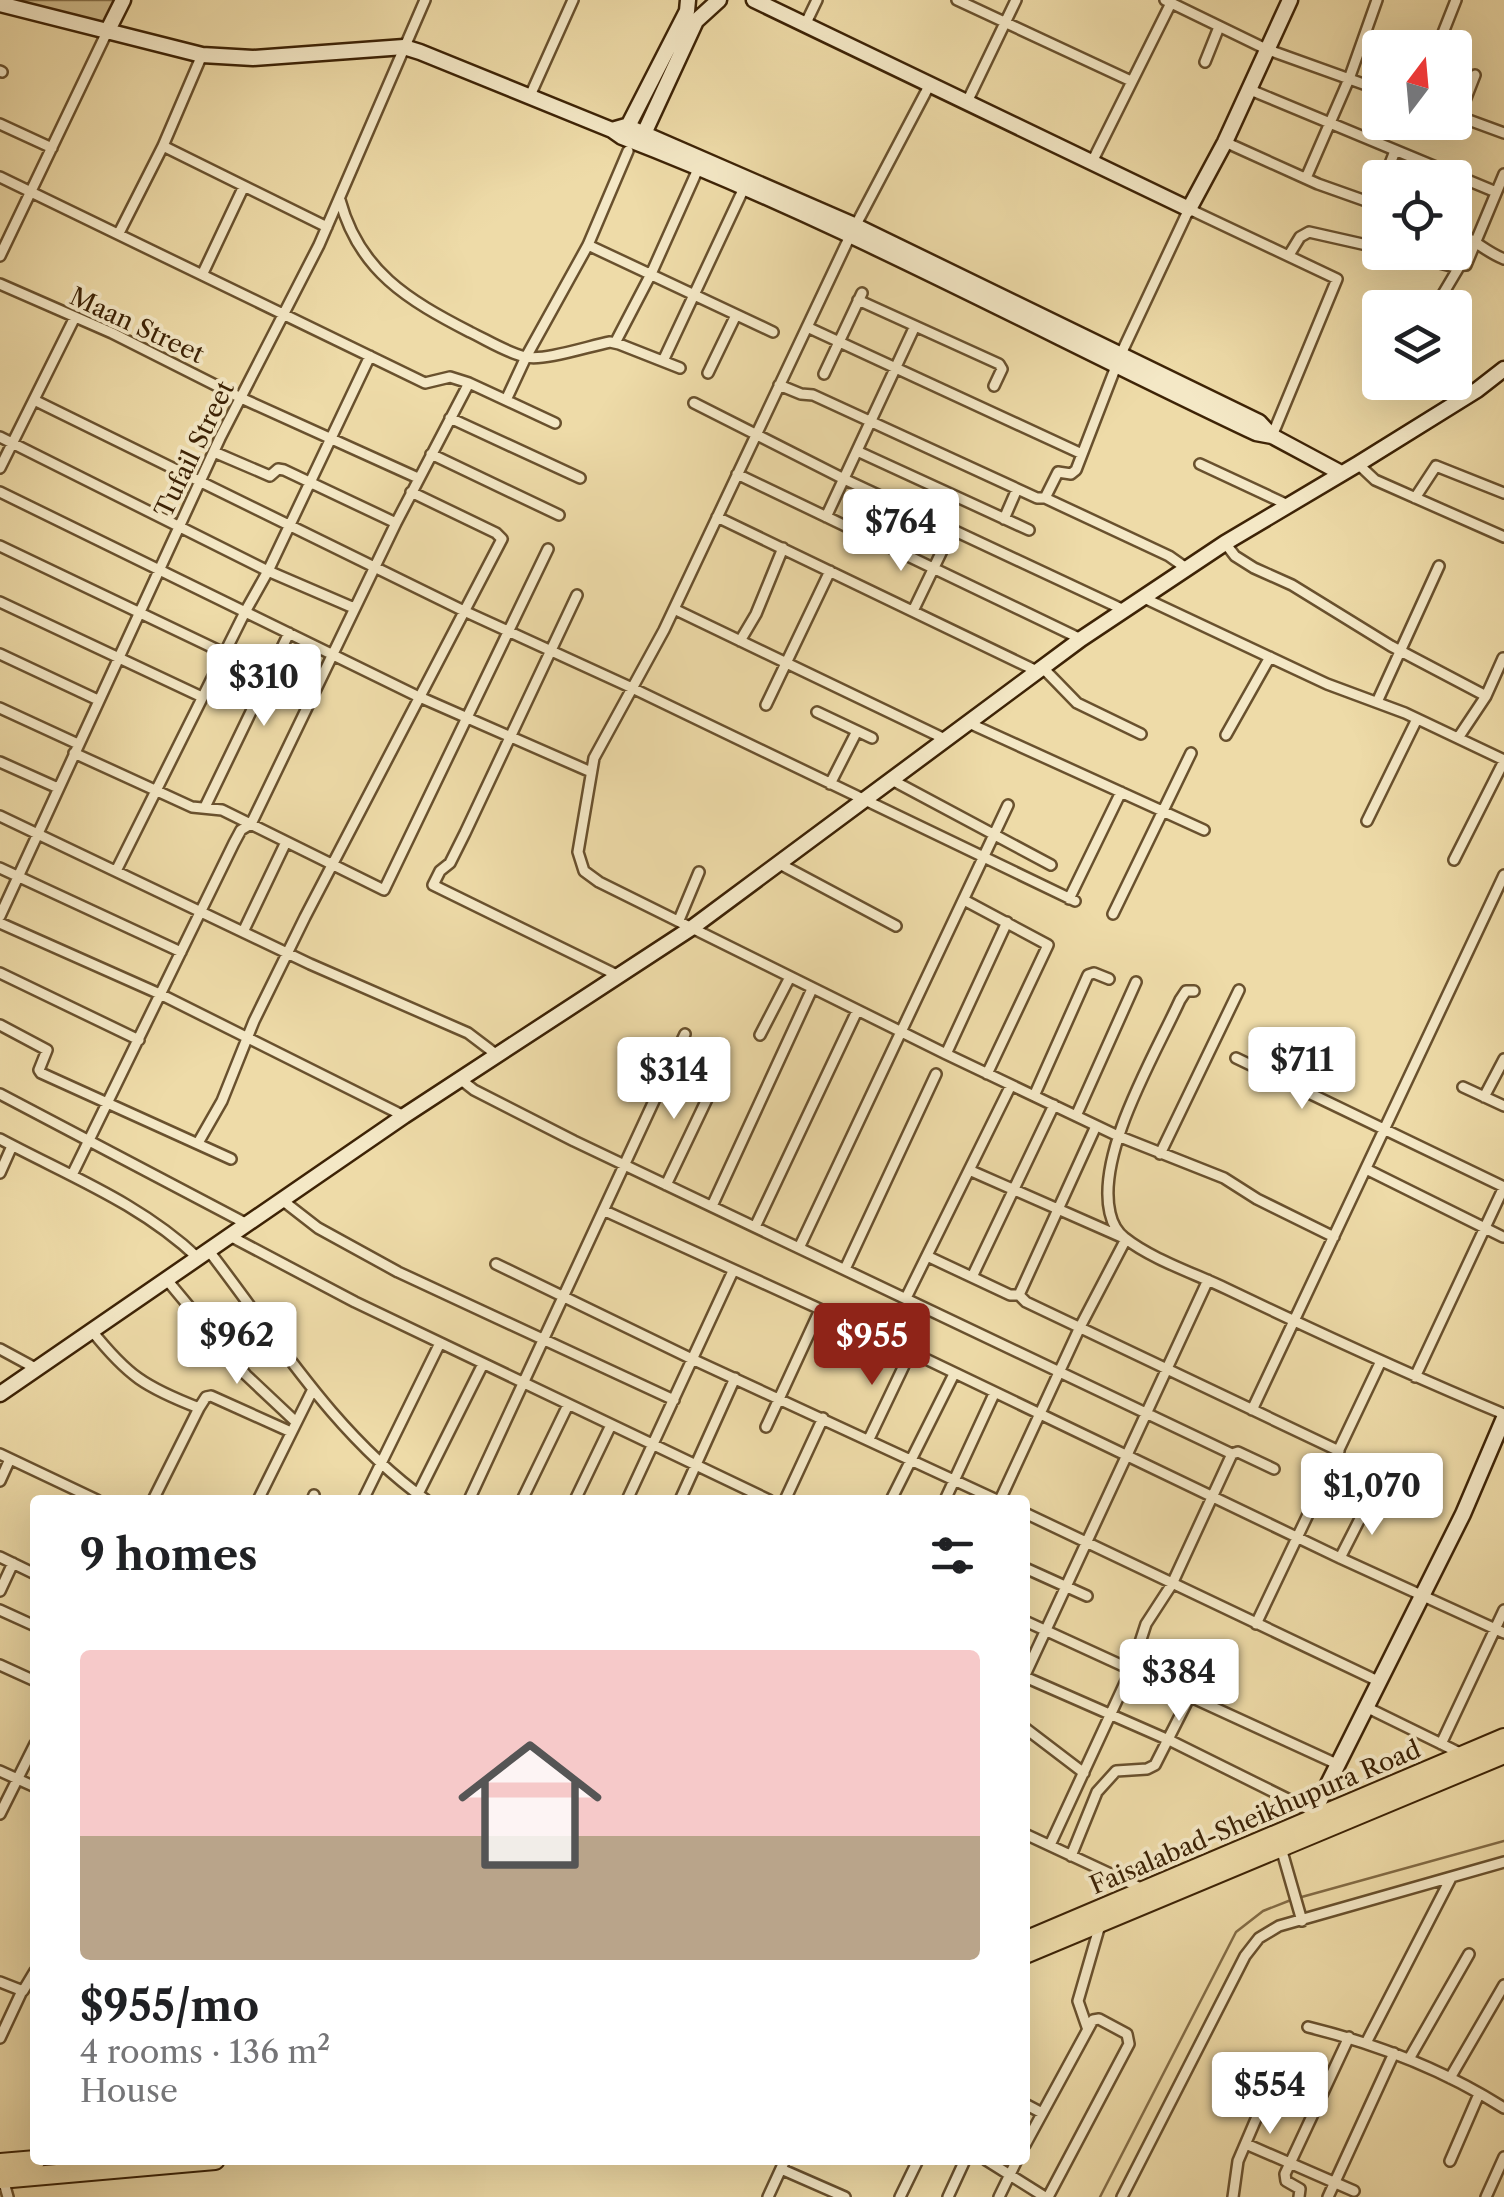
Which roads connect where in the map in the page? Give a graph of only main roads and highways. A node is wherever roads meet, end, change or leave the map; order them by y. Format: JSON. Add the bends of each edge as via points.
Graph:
{"nodes":[{"id":1,"x":1504,"y":1738,"type":"edge"},
{"id":2,"x":1504,"y":1754,"type":"edge"},
{"id":3,"x":1280,"y":1842,"type":"junction"},
{"id":4,"x":1030,"y":1939,"type":"edge"},
{"id":5,"x":1030,"y":1952,"type":"edge"},
{"id":6,"x":30,"y":2164,"type":"edge"},
{"id":7,"x":134,"y":2165,"type":"edge"},
{"id":8,"x":3,"y":2180,"type":"edge"}],
"edges":[{"from":1,"to":3,"type":"highway","name":"Faisalabad-Sheikhupura Road","via":[[1311,1817]]},
{"from":2,"to":3,"type":"highway","name":"Faisalabad-Sheikhupura Road"},
{"from":3,"to":4,"type":"highway","name":"Faisalabad-Sheikhupura Road"},
{"from":3,"to":5,"type":"highway","name":"Faisalabad-Sheikhupura Road"},
{"from":6,"to":8,"type":"highway"},
{"from":7,"to":8,"type":"highway"}]}
